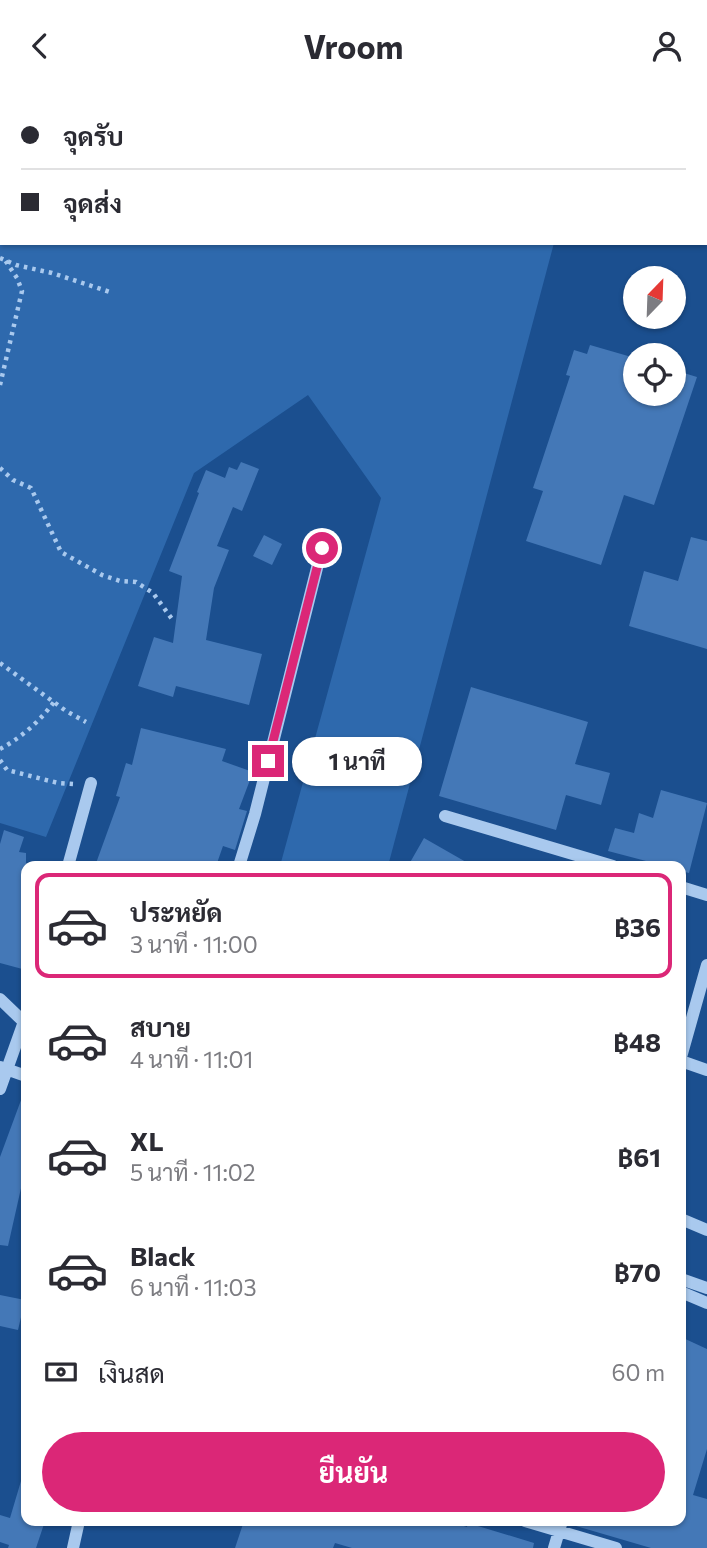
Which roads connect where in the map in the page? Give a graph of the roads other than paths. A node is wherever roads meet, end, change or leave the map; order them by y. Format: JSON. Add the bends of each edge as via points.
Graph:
{"nodes":[{"id":1,"x":322,"y":548,"type":"dead end"},
{"id":2,"x":91,"y":783,"type":"road end"},
{"id":3,"x":444,"y":816,"type":"dead end"},
{"id":4,"x":69,"y":861,"type":"edge"},
{"id":5,"x":241,"y":861,"type":"edge"},
{"id":6,"x":596,"y":861,"type":"edge"},
{"id":7,"x":686,"y":888,"type":"edge"},
{"id":8,"x":707,"y":894,"type":"edge"},
{"id":9,"x":707,"y":965,"type":"edge"},
{"id":10,"x":0,"y":999,"type":"edge"},
{"id":11,"x":21,"y":1017,"type":"edge"},
{"id":12,"x":21,"y":1034,"type":"edge"},
{"id":13,"x":686,"y":1041,"type":"edge"},
{"id":14,"x":686,"y":1061,"type":"edge"},
{"id":15,"x":0,"y":1067,"type":"edge"},
{"id":16,"x":707,"y":1070,"type":"edge"},
{"id":17,"x":21,"y":1074,"type":"edge"},
{"id":18,"x":0,"y":1089,"type":"edge"},
{"id":19,"x":686,"y":1221,"type":"edge"},
{"id":20,"x":707,"y":1230,"type":"edge"},
{"id":21,"x":686,"y":1281,"type":"edge"},
{"id":22,"x":707,"y":1288,"type":"edge"},
{"id":23,"x":686,"y":1294,"type":"edge"},
{"id":24,"x":707,"y":1303,"type":"edge"},
{"id":25,"x":78,"y":1526,"type":"edge"},
{"id":26,"x":560,"y":1526,"type":"edge"},
{"id":27,"x":73,"y":1548,"type":"edge"},
{"id":28,"x":554,"y":1548,"type":"edge"},
{"id":29,"x":616,"y":1548,"type":"edge"}],
"edges":[{"from":1,"to":5,"type":"street"},
{"from":2,"to":4,"type":"street"},
{"from":3,"to":6,"type":"street"},
{"from":7,"to":8,"type":"street"},
{"from":9,"to":13,"type":"street"},
{"from":10,"to":11,"type":"street"},
{"from":12,"to":18,"type":"street"},
{"from":14,"to":16,"type":"street"},
{"from":15,"to":17,"type":"street"},
{"from":19,"to":20,"type":"street"},
{"from":21,"to":22,"type":"street"},
{"from":23,"to":24,"type":"street"},
{"from":25,"to":27,"type":"street"},
{"from":26,"to":28,"type":"street"},
{"from":26,"to":29,"type":"street"}]}
